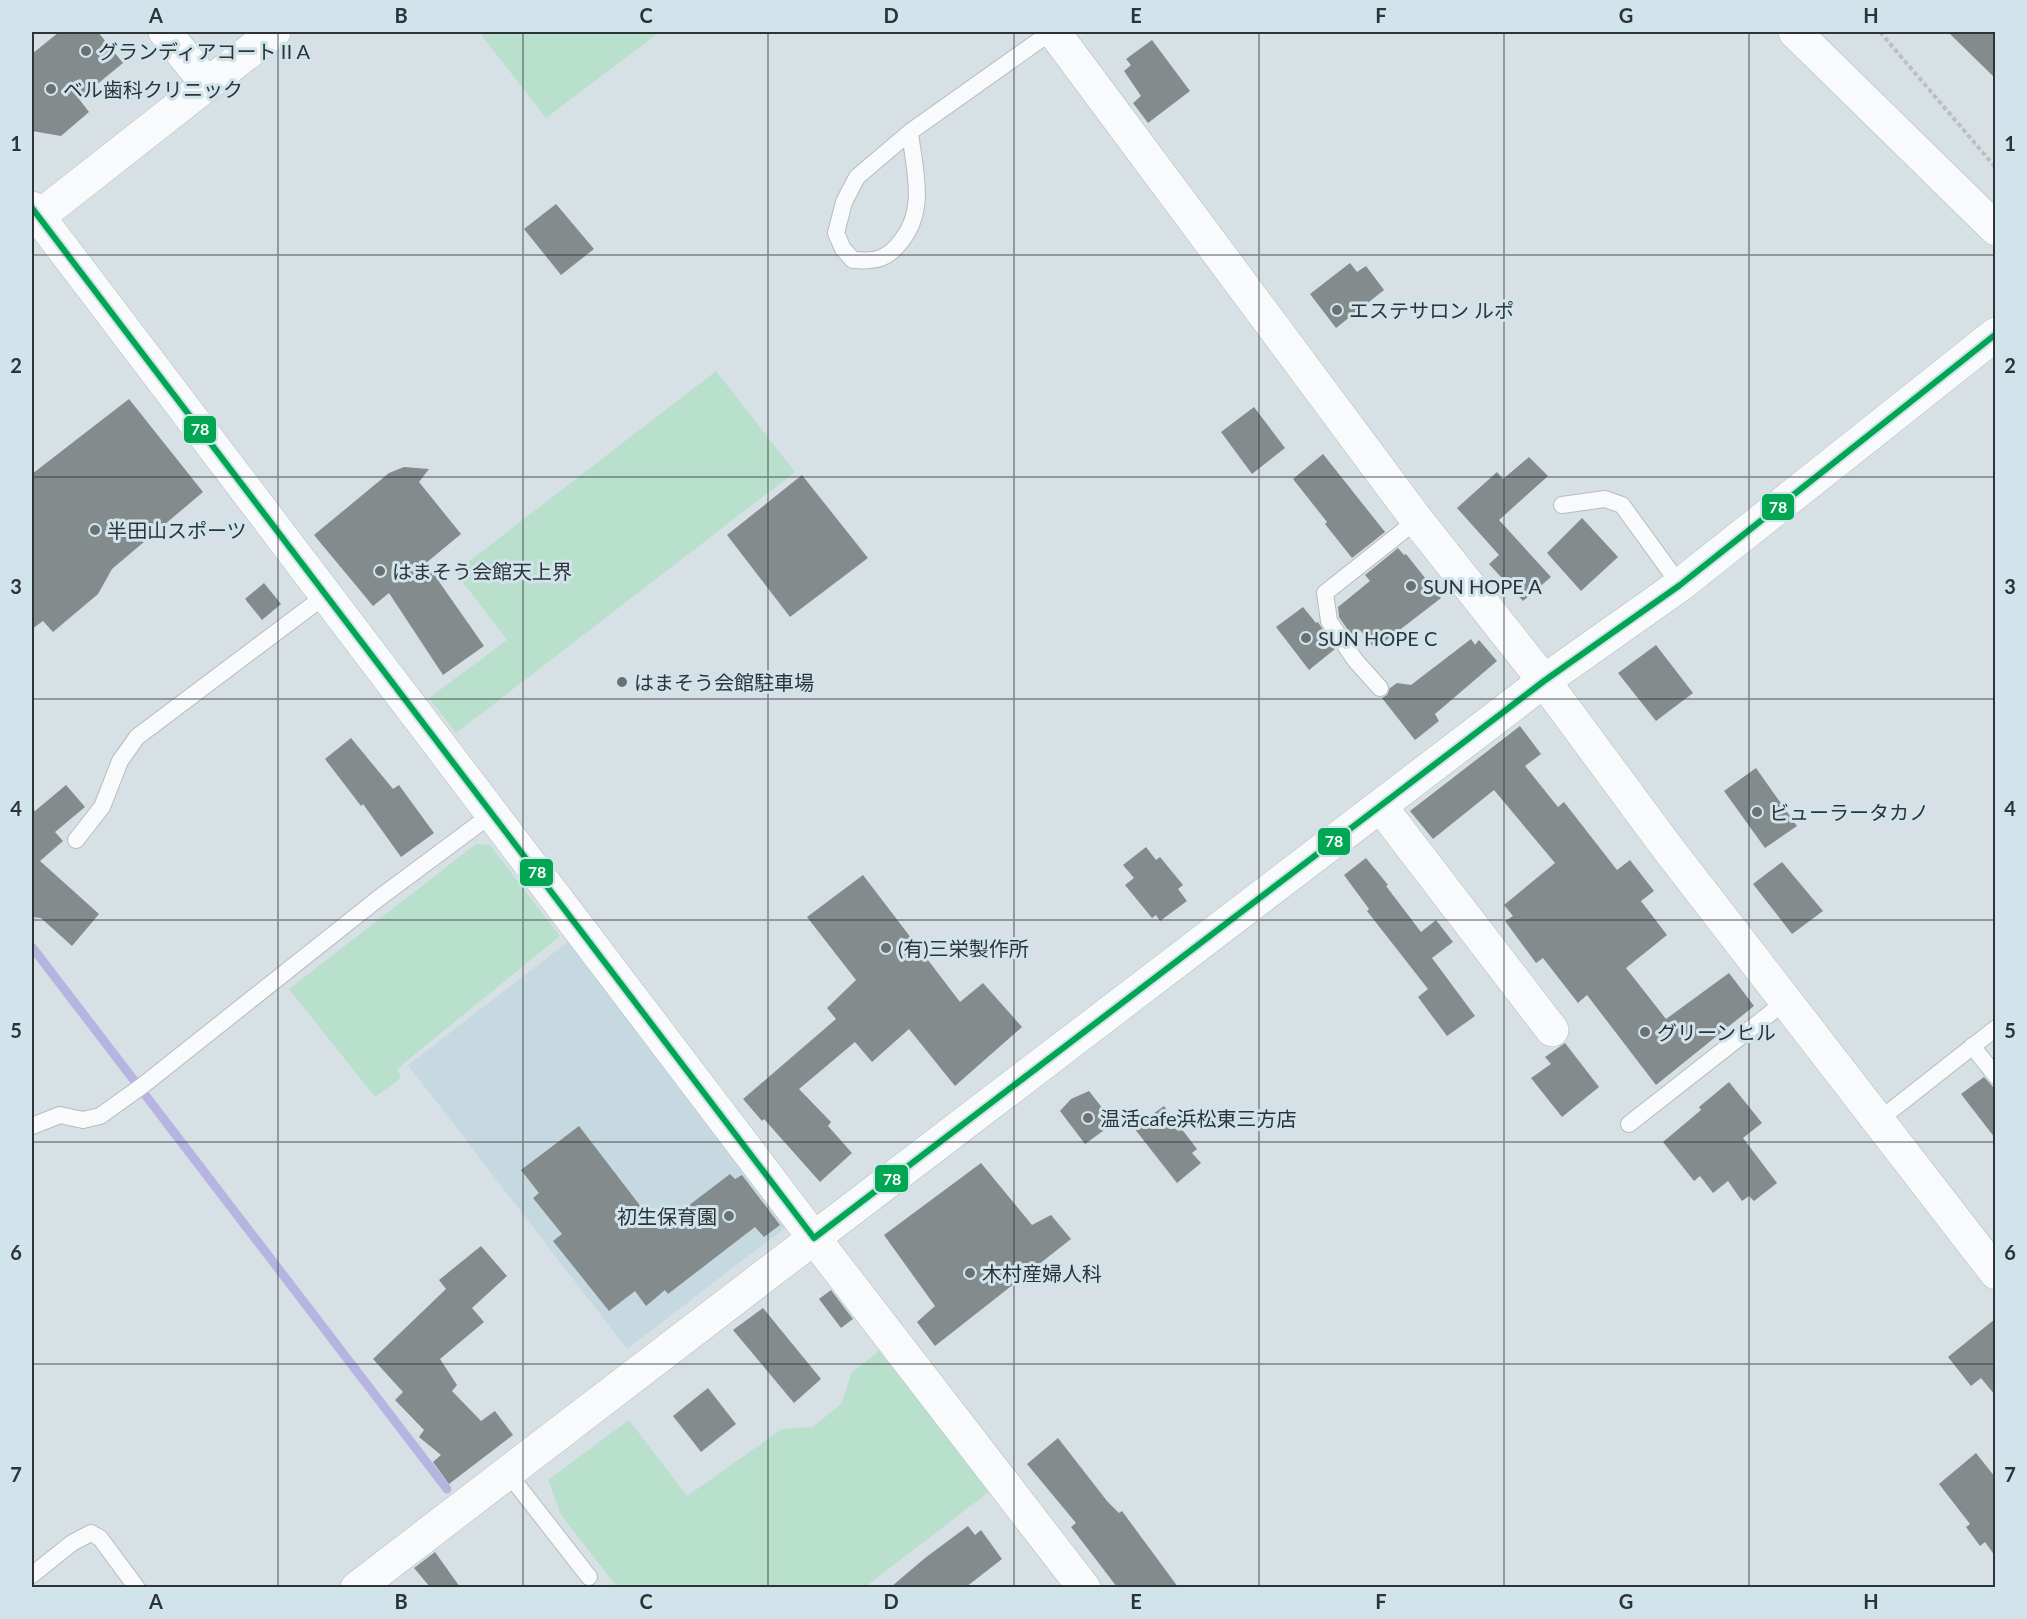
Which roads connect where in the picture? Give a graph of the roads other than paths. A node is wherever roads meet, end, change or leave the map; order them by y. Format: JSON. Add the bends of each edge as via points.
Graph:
{"nodes":[{"id":1,"x":165,"y":32,"type":"edge"},
{"id":2,"x":274,"y":32,"type":"edge"},
{"id":3,"x":1052,"y":32,"type":"edge"},
{"id":4,"x":1795,"y":32,"type":"edge"},
{"id":5,"x":207,"y":84,"type":"junction"},
{"id":6,"x":910,"y":132,"type":"junction"},
{"id":7,"x":34,"y":215,"type":"edge"},
{"id":8,"x":1995,"y":230,"type":"edge"},
{"id":9,"x":1995,"y":334,"type":"edge"},
{"id":10,"x":1562,"y":505,"type":"dead end"},
{"id":11,"x":1417,"y":520,"type":"junction"},
{"id":12,"x":1680,"y":585,"type":"junction"},
{"id":13,"x":326,"y":595,"type":"junction"},
{"id":14,"x":1544,"y":681,"type":"junction"},
{"id":15,"x":1380,"y":688,"type":"dead end"},
{"id":16,"x":1381,"y":807,"type":"junction"},
{"id":17,"x":492,"y":814,"type":"junction"},
{"id":18,"x":76,"y":840,"type":"dead end"},
{"id":19,"x":1786,"y":1000,"type":"junction"},
{"id":20,"x":1995,"y":1028,"type":"edge"},
{"id":21,"x":1552,"y":1030,"type":"dead end"},
{"id":22,"x":1972,"y":1046,"type":"junction"},
{"id":23,"x":1995,"y":1076,"type":"edge"},
{"id":24,"x":1879,"y":1120,"type":"junction"},
{"id":25,"x":1629,"y":1124,"type":"dead end"},
{"id":26,"x":32,"y":1126,"type":"edge"},
{"id":27,"x":814,"y":1238,"type":"junction"},
{"id":28,"x":1995,"y":1273,"type":"edge"},
{"id":29,"x":507,"y":1472,"type":"junction"},
{"id":30,"x":32,"y":1575,"type":"edge"},
{"id":31,"x":589,"y":1577,"type":"dead end"},
{"id":32,"x":1071,"y":1583,"type":"edge"},
{"id":33,"x":137,"y":1587,"type":"edge"},
{"id":34,"x":357,"y":1587,"type":"edge"}],
"edges":[{"from":1,"to":5,"type":"street"},
{"from":2,"to":5,"type":"street"},
{"from":3,"to":6,"type":"lane"},
{"from":3,"to":11,"type":"street"},
{"from":4,"to":8,"type":"street"},
{"from":5,"to":7,"type":"street"},
{"from":6,"to":6,"type":"lane","via":[[918,197],[912,227],[895,250],[873,261],[853,260],[836,233],[844,202],[857,177]]},
{"from":7,"to":13,"type":"street"},
{"from":9,"to":12,"type":"street"},
{"from":10,"to":12,"type":"lane","via":[[1605,499],[1622,505]]},
{"from":11,"to":14,"type":"street"},
{"from":11,"to":15,"type":"lane","via":[[1325,593],[1329,621]]},
{"from":12,"to":14,"type":"street"},
{"from":13,"to":17,"type":"street"},
{"from":13,"to":18,"type":"lane","via":[[137,737],[120,761],[102,807]]},
{"from":14,"to":16,"type":"street"},
{"from":14,"to":19,"type":"street"},
{"from":16,"to":21,"type":"street"},
{"from":16,"to":27,"type":"street"},
{"from":17,"to":26,"type":"lane","via":[[100,1116],[83,1120],[60,1115]]},
{"from":17,"to":27,"type":"street"},
{"from":19,"to":24,"type":"street"},
{"from":19,"to":25,"type":"lane"},
{"from":20,"to":22,"type":"lane"},
{"from":22,"to":23,"type":"lane"},
{"from":22,"to":24,"type":"lane"},
{"from":24,"to":28,"type":"street"},
{"from":27,"to":29,"type":"street"},
{"from":27,"to":32,"type":"street"},
{"from":29,"to":31,"type":"lane"},
{"from":29,"to":34,"type":"street"},
{"from":30,"to":33,"type":"lane","via":[[80,1537],[91,1533],[100,1538]]}]}
